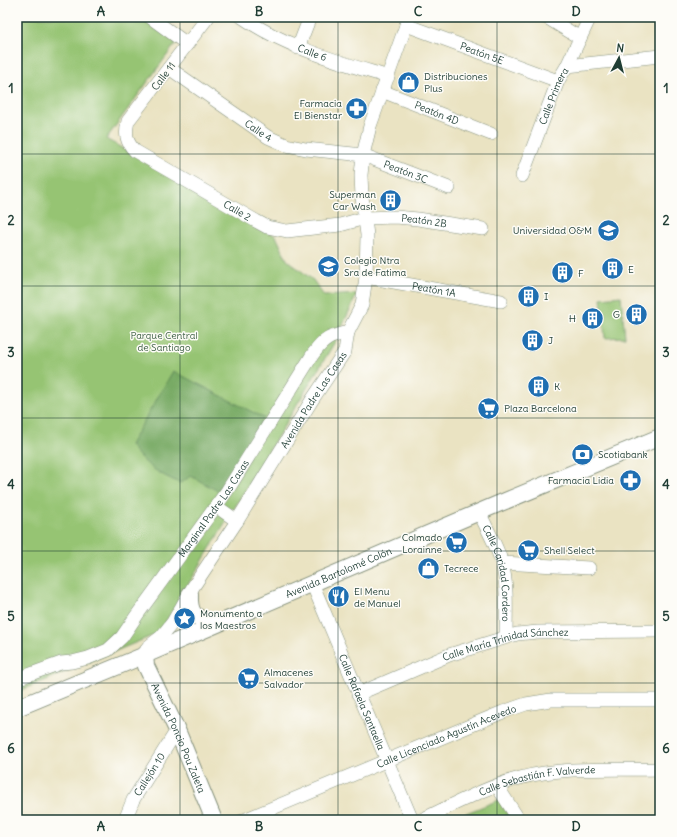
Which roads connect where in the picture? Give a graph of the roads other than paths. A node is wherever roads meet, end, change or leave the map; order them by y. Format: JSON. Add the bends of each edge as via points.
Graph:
{"nodes":[{"id":1,"x":150,"y":17,"type":"edge"},
{"id":2,"x":208,"y":17,"type":"edge"},
{"id":3,"x":242,"y":17,"type":"edge"},
{"id":4,"x":310,"y":17,"type":"edge"},
{"id":5,"x":546,"y":17,"type":"edge"},
{"id":6,"x":590,"y":17,"type":"edge"},
{"id":7,"x":408,"y":21,"type":"edge"},
{"id":8,"x":580,"y":38,"type":"junction"},
{"id":9,"x":187,"y":44,"type":"junction"},
{"id":10,"x":298,"y":48,"type":"junction"},
{"id":11,"x":660,"y":56,"type":"edge"},
{"id":12,"x":567,"y":66,"type":"junction"},
{"id":13,"x":169,"y":68,"type":"junction"},
{"id":14,"x":388,"y":77,"type":"junction"},
{"id":15,"x":558,"y":81,"type":"junction"},
{"id":16,"x":382,"y":91,"type":"junction"},
{"id":17,"x":491,"y":134,"type":"dead end"},
{"id":18,"x":126,"y":138,"type":"joint"},
{"id":19,"x":364,"y":155,"type":"junction"},
{"id":20,"x":522,"y":176,"type":"dead end"},
{"id":21,"x":449,"y":188,"type":"dead end"},
{"id":22,"x":365,"y":218,"type":"junction"},
{"id":23,"x":483,"y":229,"type":"dead end"},
{"id":24,"x":366,"y":276,"type":"junction"},
{"id":25,"x":501,"y":301,"type":"dead end"},
{"id":26,"x":348,"y":332,"type":"junction"},
{"id":27,"x":659,"y":439,"type":"edge"},
{"id":28,"x":216,"y":506,"type":"junction"},
{"id":29,"x":479,"y":512,"type":"junction"},
{"id":30,"x":237,"y":521,"type":"junction"},
{"id":31,"x":502,"y":563,"type":"junction"},
{"id":32,"x":589,"y":568,"type":"dead end"},
{"id":33,"x":312,"y":583,"type":"junction"},
{"id":34,"x":190,"y":594,"type":"junction"},
{"id":35,"x":215,"y":624,"type":"junction"},
{"id":36,"x":660,"y":631,"type":"edge"},
{"id":37,"x":506,"y":637,"type":"junction"},
{"id":38,"x":145,"y":655,"type":"junction"},
{"id":39,"x":83,"y":659,"type":"junction"},
{"id":40,"x":100,"y":673,"type":"junction"},
{"id":41,"x":17,"y":680,"type":"edge"},
{"id":42,"x":358,"y":694,"type":"junction"},
{"id":43,"x":660,"y":700,"type":"edge"},
{"id":44,"x":17,"y":708,"type":"edge"},
{"id":45,"x":177,"y":730,"type":"junction"},
{"id":46,"x":387,"y":760,"type":"junction"},
{"id":47,"x":660,"y":769,"type":"edge"},
{"id":48,"x":497,"y":786,"type":"junction"},
{"id":49,"x":125,"y":820,"type":"edge"},
{"id":50,"x":214,"y":820,"type":"edge"},
{"id":51,"x":244,"y":820,"type":"edge"},
{"id":52,"x":412,"y":820,"type":"edge"},
{"id":53,"x":421,"y":820,"type":"edge"},
{"id":54,"x":519,"y":820,"type":"edge"}],
"edges":[{"from":1,"to":9,"type":"street"},
{"from":2,"to":9,"type":"street","name":"Calle 11"},
{"from":3,"to":10,"type":"street","name":"Calle 6"},
{"from":4,"to":10,"type":"street"},
{"from":5,"to":8,"type":"street"},
{"from":6,"to":8,"type":"street","name":"Calle Primera"},
{"from":7,"to":14,"type":"street","name":"Avenida Padre Las Casas"},
{"from":7,"to":15,"type":"street","name":"Peatón 5E"},
{"from":8,"to":12,"type":"street","name":"Calle Primera"},
{"from":9,"to":13,"type":"street","name":"Calle 11"},
{"from":10,"to":14,"type":"street","name":"Calle 6"},
{"from":11,"to":12,"type":"street"},
{"from":12,"to":15,"type":"street","name":"Calle Primera"},
{"from":13,"to":18,"type":"street","name":"Calle 11","via":[[128,121]]},
{"from":13,"to":19,"type":"street","name":"Calle 4","via":[[268,137],[286,145],[306,149]]},
{"from":14,"to":16,"type":"street","name":"Avenida Padre Las Casas"},
{"from":15,"to":20,"type":"street","name":"Calle Primera"},
{"from":16,"to":17,"type":"street","name":"Peatón 4D"},
{"from":16,"to":19,"type":"street","name":"Avenida Padre Las Casas","via":[[370,126]]},
{"from":18,"to":22,"type":"street","name":"Calle 2","via":[[135,151],[267,227],[294,230],[340,225]]},
{"from":19,"to":21,"type":"street","name":"Peatón 3C"},
{"from":19,"to":22,"type":"street","name":"Avenida Padre Las Casas","via":[[362,175]]},
{"from":22,"to":23,"type":"street","name":"Peatón 2B","via":[[418,219]]},
{"from":22,"to":24,"type":"street","name":"Avenida Padre Las Casas","via":[[368,257]]},
{"from":24,"to":25,"type":"street","name":"Peatón 1A"},
{"from":24,"to":26,"type":"street","name":"Avenida Padre Las Casas","via":[[362,305]]},
{"from":26,"to":28,"type":"street","name":"Marginal Padre Las Casas","via":[[332,336],[322,342]]},
{"from":26,"to":30,"type":"street","name":"Avenida Padre Las Casas","via":[[345,351]]},
{"from":27,"to":29,"type":"main road","name":"Avenida Bartolomé Colón"},
{"from":28,"to":30,"type":"street"},
{"from":28,"to":39,"type":"street","name":"Marginal Padre Las Casas","via":[[122,637],[108,650]]},
{"from":29,"to":31,"type":"street","name":"Calle Caridad Cordero"},
{"from":29,"to":33,"type":"main road","name":"Avenida Bartolomé Colón"},
{"from":30,"to":34,"type":"street","name":"Avenida Padre Las Casas"},
{"from":31,"to":32,"type":"street"},
{"from":31,"to":37,"type":"street","name":"Calle Caridad Cordero"},
{"from":33,"to":35,"type":"main road","name":"Avenida Bartolomé Colón"},
{"from":33,"to":42,"type":"street","name":"Calle Rafaela Santaella"},
{"from":34,"to":35,"type":"main road","via":[[191,611],[196,617]]},
{"from":34,"to":38,"type":"street","name":"Avenida Padre Las Casas","via":[[166,631],[159,640],[148,647]]},
{"from":35,"to":38,"type":"main road","name":"Avenida Bartolomé Colón"},
{"from":36,"to":37,"type":"street","name":"Calle María Trinidad Sánchez","via":[[538,632]]},
{"from":37,"to":42,"type":"street","name":"Calle María Trinidad Sánchez","via":[[449,656]]},
{"from":38,"to":40,"type":"main road","name":"Avenida Bartolomé Colón"},
{"from":38,"to":45,"type":"main road","name":"Avenida Poncio Pou Zaleta","via":[[146,666]]},
{"from":39,"to":40,"type":"street"},
{"from":39,"to":41,"type":"street","name":"Marginal Padre Las Casas","via":[[61,663]]},
{"from":40,"to":44,"type":"main road","name":"Avenida Bartolomé Colón"},
{"from":42,"to":46,"type":"street","name":"Calle Rafaela Santaella"},
{"from":43,"to":46,"type":"street","name":"Calle Licenciado Agustín Acevedo","via":[[551,700],[532,703]]},
{"from":45,"to":49,"type":"street","name":"Callejón 10","via":[[133,800]]},
{"from":45,"to":50,"type":"main road","name":"Avenida Poncio Pou Zaleta"},
{"from":46,"to":51,"type":"street","name":"Calle Licenciado Agustín Acevedo"},
{"from":46,"to":52,"type":"street","name":"Calle Rafaela Santaella"},
{"from":47,"to":48,"type":"street","name":"Calle Sebastián F. Valverde","via":[[543,773]]},
{"from":48,"to":53,"type":"street","name":"Calle Sebastián F. Valverde"},
{"from":48,"to":54,"type":"street"}]}
